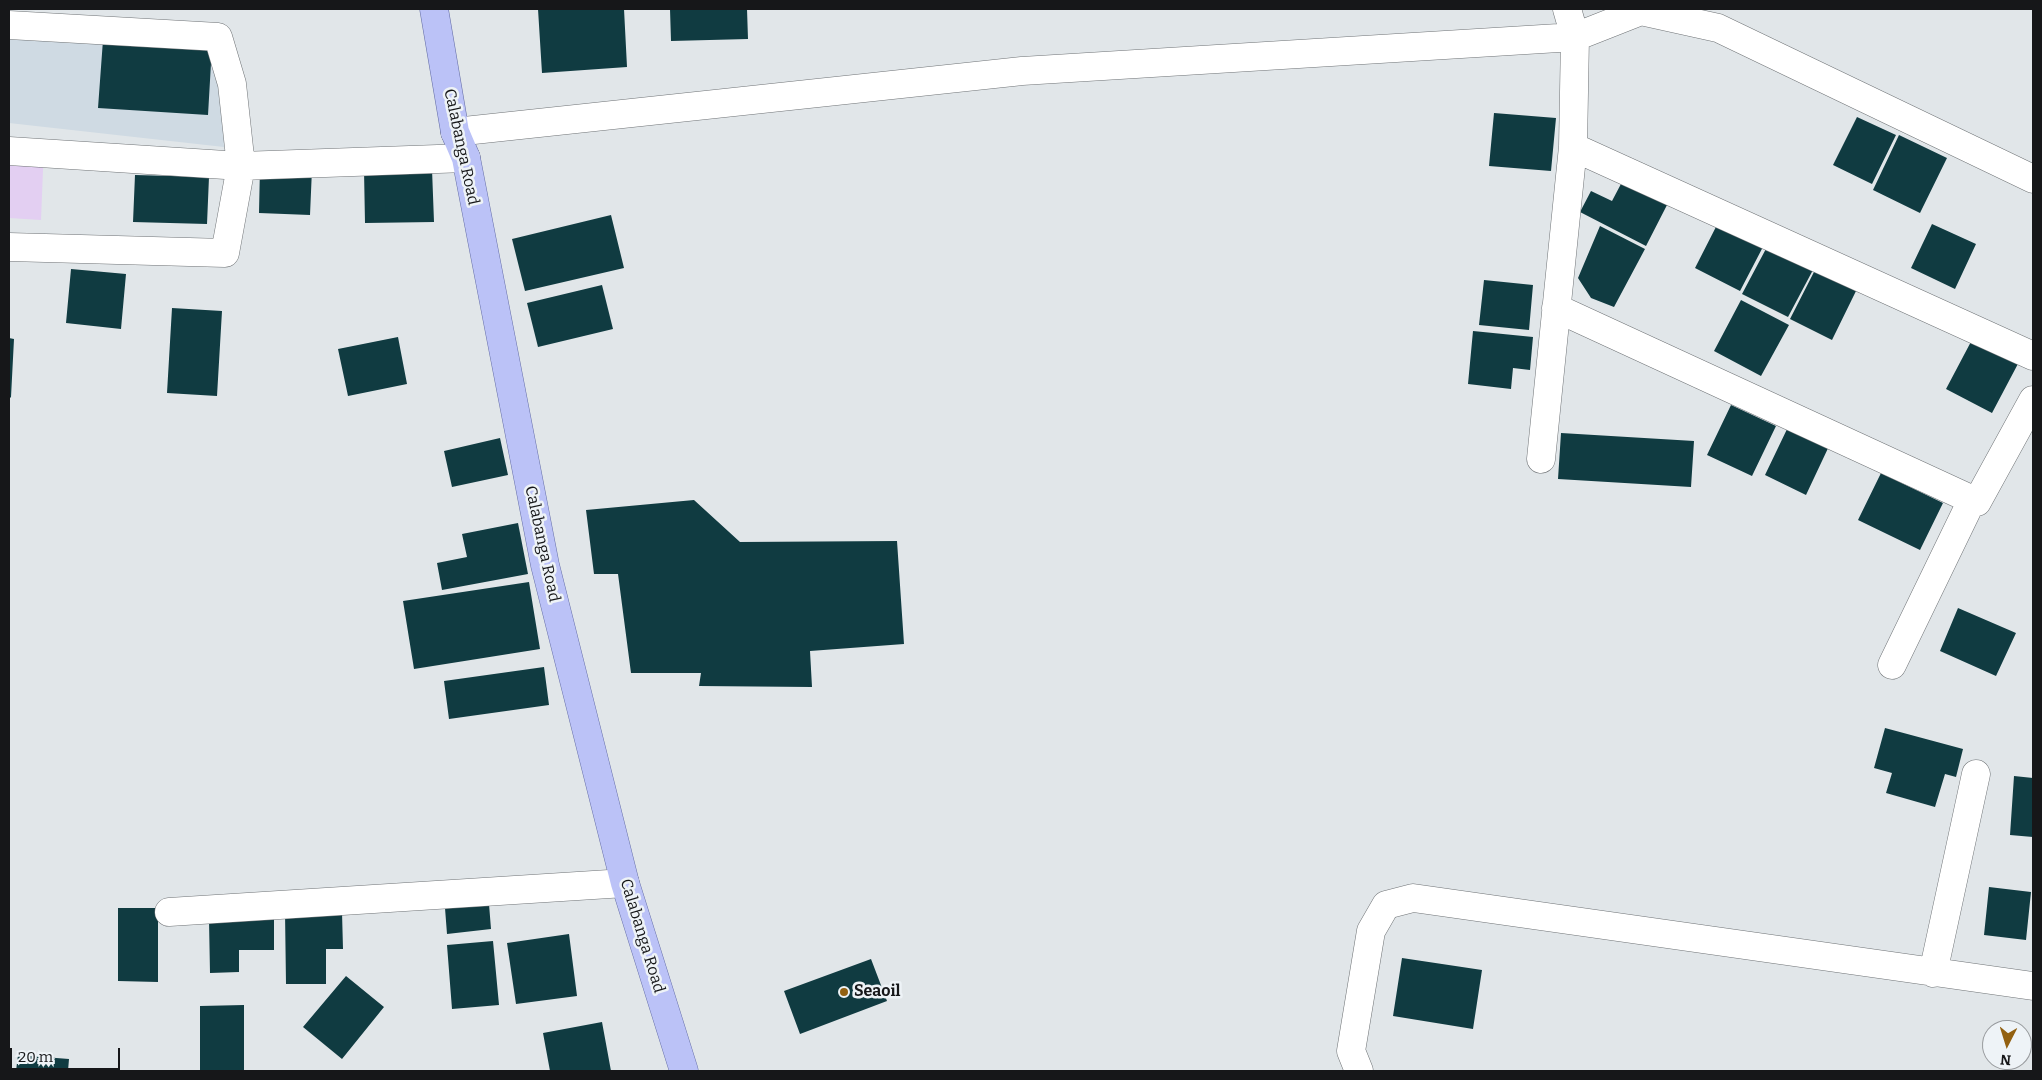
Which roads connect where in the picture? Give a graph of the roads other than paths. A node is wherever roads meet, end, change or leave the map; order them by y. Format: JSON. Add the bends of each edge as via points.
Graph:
{"nodes":[{"id":1,"x":434,"y":9,"type":"edge"},
{"id":2,"x":1567,"y":9,"type":"edge"},
{"id":3,"x":9,"y":25,"type":"edge"},
{"id":4,"x":1575,"y":37,"type":"junction"},
{"id":5,"x":455,"y":132,"type":"junction"},
{"id":6,"x":1573,"y":147,"type":"junction"},
{"id":7,"x":9,"y":150,"type":"edge"},
{"id":8,"x":466,"y":158,"type":"junction"},
{"id":9,"x":241,"y":166,"type":"junction"},
{"id":10,"x":2033,"y":179,"type":"edge"},
{"id":11,"x":9,"y":247,"type":"edge"},
{"id":12,"x":1556,"y":308,"type":"junction"},
{"id":13,"x":2033,"y":356,"type":"edge"},
{"id":14,"x":2033,"y":400,"type":"edge"},
{"id":15,"x":1541,"y":459,"type":"dead end"},
{"id":16,"x":1972,"y":500,"type":"junction"},
{"id":17,"x":1892,"y":665,"type":"dead end"},
{"id":18,"x":1976,"y":774,"type":"dead end"},
{"id":19,"x":625,"y":883,"type":"junction"},
{"id":20,"x":169,"y":912,"type":"dead end"},
{"id":21,"x":1933,"y":973,"type":"junction"},
{"id":22,"x":2033,"y":986,"type":"edge"},
{"id":23,"x":684,"y":1071,"type":"edge"},
{"id":24,"x":1359,"y":1071,"type":"edge"}],
"edges":[{"from":1,"to":5,"type":"main road","name":"Calabanga Road"},
{"from":2,"to":4,"type":"street"},
{"from":3,"to":9,"type":"street","via":[[218,37],[232,84]]},
{"from":4,"to":5,"type":"street","via":[[1022,70]]},
{"from":4,"to":6,"type":"street"},
{"from":4,"to":10,"type":"street","via":[[1641,12],[1718,28]]},
{"from":5,"to":8,"type":"main road","name":"Calabanga Road"},
{"from":6,"to":12,"type":"street"},
{"from":6,"to":13,"type":"street"},
{"from":7,"to":9,"type":"street"},
{"from":8,"to":9,"type":"street"},
{"from":8,"to":19,"type":"main road","name":"Calabanga Road","via":[[545,565]]},
{"from":9,"to":11,"type":"street","via":[[225,253]]},
{"from":12,"to":15,"type":"street"},
{"from":12,"to":16,"type":"street"},
{"from":14,"to":16,"type":"street","via":[[1977,502]]},
{"from":16,"to":17,"type":"street"},
{"from":18,"to":21,"type":"street"},
{"from":19,"to":20,"type":"street"},
{"from":19,"to":23,"type":"main road","name":"Calabanga Road"},
{"from":21,"to":22,"type":"street"},
{"from":21,"to":24,"type":"street","via":[[1413,898],[1386,905],[1371,931],[1351,1051]]}]}
